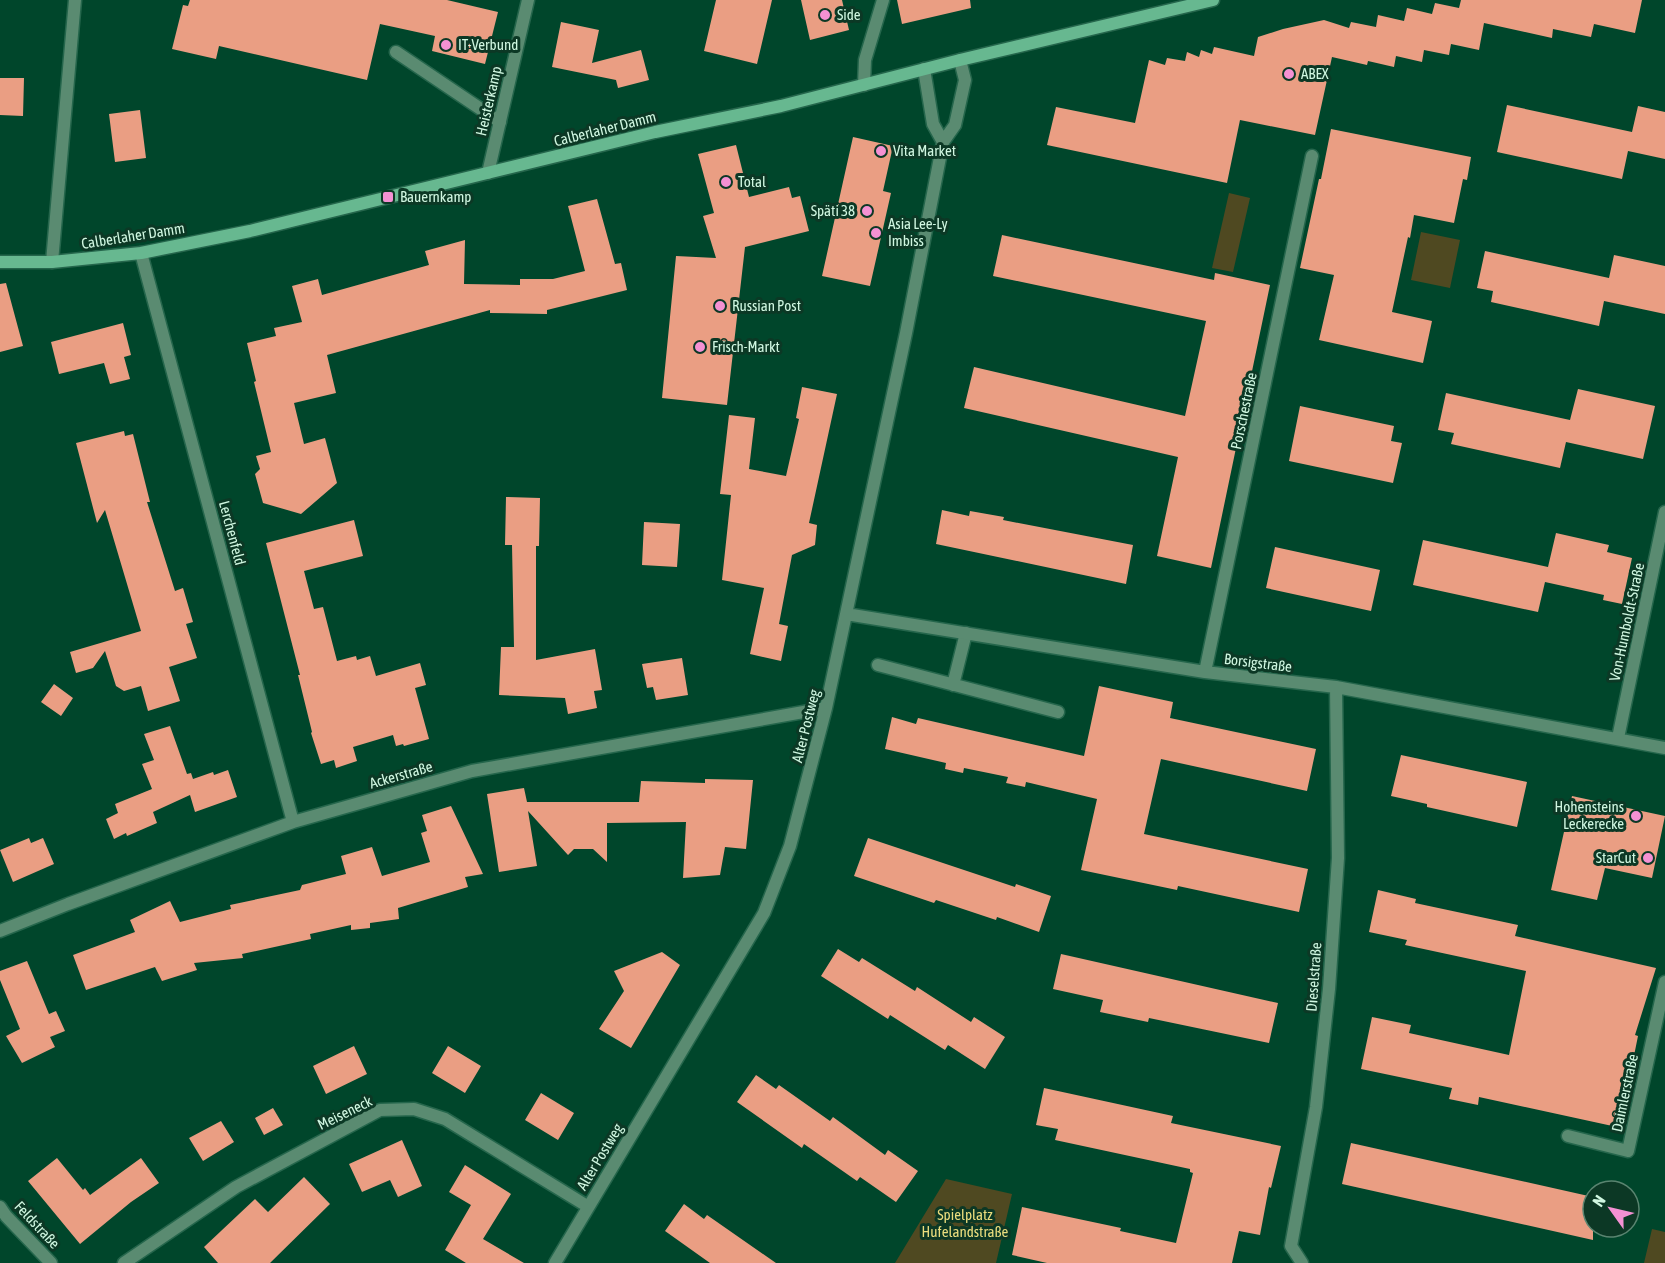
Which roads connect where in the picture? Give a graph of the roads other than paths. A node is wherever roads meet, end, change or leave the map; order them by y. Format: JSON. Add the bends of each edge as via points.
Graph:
{"nodes":[{"id":1,"x":75,"y":0,"type":"edge"},
{"id":2,"x":528,"y":0,"type":"edge"},
{"id":3,"x":883,"y":0,"type":"edge"},
{"id":4,"x":1214,"y":0,"type":"edge"},
{"id":5,"x":1185,"y":3,"type":"edge"},
{"id":6,"x":396,"y":52,"type":"dead end"},
{"id":7,"x":960,"y":60,"type":"junction"},
{"id":8,"x":924,"y":69,"type":"junction"},
{"id":9,"x":864,"y":85,"type":"junction"},
{"id":10,"x":500,"y":122,"type":"junction"},
{"id":11,"x":943,"y":142,"type":"junction"},
{"id":12,"x":1312,"y":156,"type":"dead end"},
{"id":13,"x":488,"y":173,"type":"junction"},
{"id":14,"x":141,"y":253,"type":"junction"},
{"id":15,"x":0,"y":262,"type":"edge"},
{"id":16,"x":52,"y":262,"type":"junction"},
{"id":17,"x":1665,"y":512,"type":"edge"},
{"id":18,"x":846,"y":614,"type":"junction"},
{"id":19,"x":966,"y":633,"type":"junction"},
{"id":20,"x":878,"y":665,"type":"dead end"},
{"id":21,"x":1205,"y":672,"type":"junction"},
{"id":22,"x":953,"y":685,"type":"junction"},
{"id":23,"x":1336,"y":687,"type":"junction"},
{"id":24,"x":826,"y":708,"type":"junction"},
{"id":25,"x":1058,"y":712,"type":"dead end"},
{"id":26,"x":1618,"y":738,"type":"junction"},
{"id":27,"x":1665,"y":747,"type":"edge"},
{"id":28,"x":293,"y":822,"type":"junction"},
{"id":29,"x":0,"y":931,"type":"edge"},
{"id":30,"x":1665,"y":982,"type":"edge"},
{"id":31,"x":1568,"y":1136,"type":"dead end"},
{"id":32,"x":587,"y":1206,"type":"junction"},
{"id":33,"x":0,"y":1207,"type":"edge"},
{"id":34,"x":51,"y":1263,"type":"edge"},
{"id":35,"x":124,"y":1263,"type":"edge"},
{"id":36,"x":555,"y":1263,"type":"edge"},
{"id":37,"x":1302,"y":1263,"type":"edge"}],
"edges":[{"from":1,"to":16,"type":"street"},
{"from":2,"to":10,"type":"street","name":"Heisterkamp"},
{"from":3,"to":9,"type":"street","via":[[865,60]]},
{"from":4,"to":5,"type":"street","name":"Calberlaher Damm"},
{"from":5,"to":7,"type":"street","name":"Calberlaher Damm"},
{"from":6,"to":10,"type":"street"},
{"from":7,"to":8,"type":"street","name":"Calberlaher Damm"},
{"from":7,"to":11,"type":"street","name":"Alter Postweg","via":[[965,80],[955,124]]},
{"from":8,"to":9,"type":"street","name":"Calberlaher Damm"},
{"from":8,"to":11,"type":"street","via":[[933,124]]},
{"from":9,"to":13,"type":"street","name":"Calberlaher Damm"},
{"from":10,"to":13,"type":"street","name":"Heisterkamp"},
{"from":11,"to":18,"type":"street","name":"Alter Postweg"},
{"from":12,"to":21,"type":"street","name":"Porschestraße"},
{"from":13,"to":14,"type":"street","name":"Calberlaher Damm","via":[[250,231]]},
{"from":14,"to":16,"type":"street","name":"Calberlaher Damm"},
{"from":14,"to":28,"type":"street","name":"Lerchenfeld"},
{"from":15,"to":16,"type":"street","name":"Calberlaher Damm"},
{"from":17,"to":26,"type":"street","name":"Von-Humboldt-Straße"},
{"from":18,"to":19,"type":"street","name":"Borsigstraße"},
{"from":18,"to":24,"type":"street","name":"Alter Postweg"},
{"from":19,"to":21,"type":"street","name":"Borsigstraße"},
{"from":19,"to":22,"type":"street"},
{"from":20,"to":22,"type":"street"},
{"from":21,"to":23,"type":"street","name":"Borsigstraße"},
{"from":22,"to":25,"type":"street"},
{"from":23,"to":26,"type":"street","name":"Borsigstraße"},
{"from":23,"to":37,"type":"street","name":"Dieselstraße","via":[[1338,858],[1316,1107],[1291,1246]]},
{"from":24,"to":28,"type":"street","name":"Ackerstraße","via":[[472,771]]},
{"from":24,"to":32,"type":"street","name":"Alter Postweg","via":[[790,846],[764,913]]},
{"from":26,"to":27,"type":"street","name":"Borsigstraße"},
{"from":28,"to":29,"type":"street","name":"Ackerstraße"},
{"from":30,"to":31,"type":"street","name":"Daimlerstraße","via":[[1628,1151]]},
{"from":32,"to":35,"type":"street","name":"Meiseneck","via":[[445,1119],[414,1109],[380,1110],[236,1187]]},
{"from":32,"to":36,"type":"street","name":"Alter Postweg"},
{"from":33,"to":34,"type":"street","name":"Feldstraße"}]}
